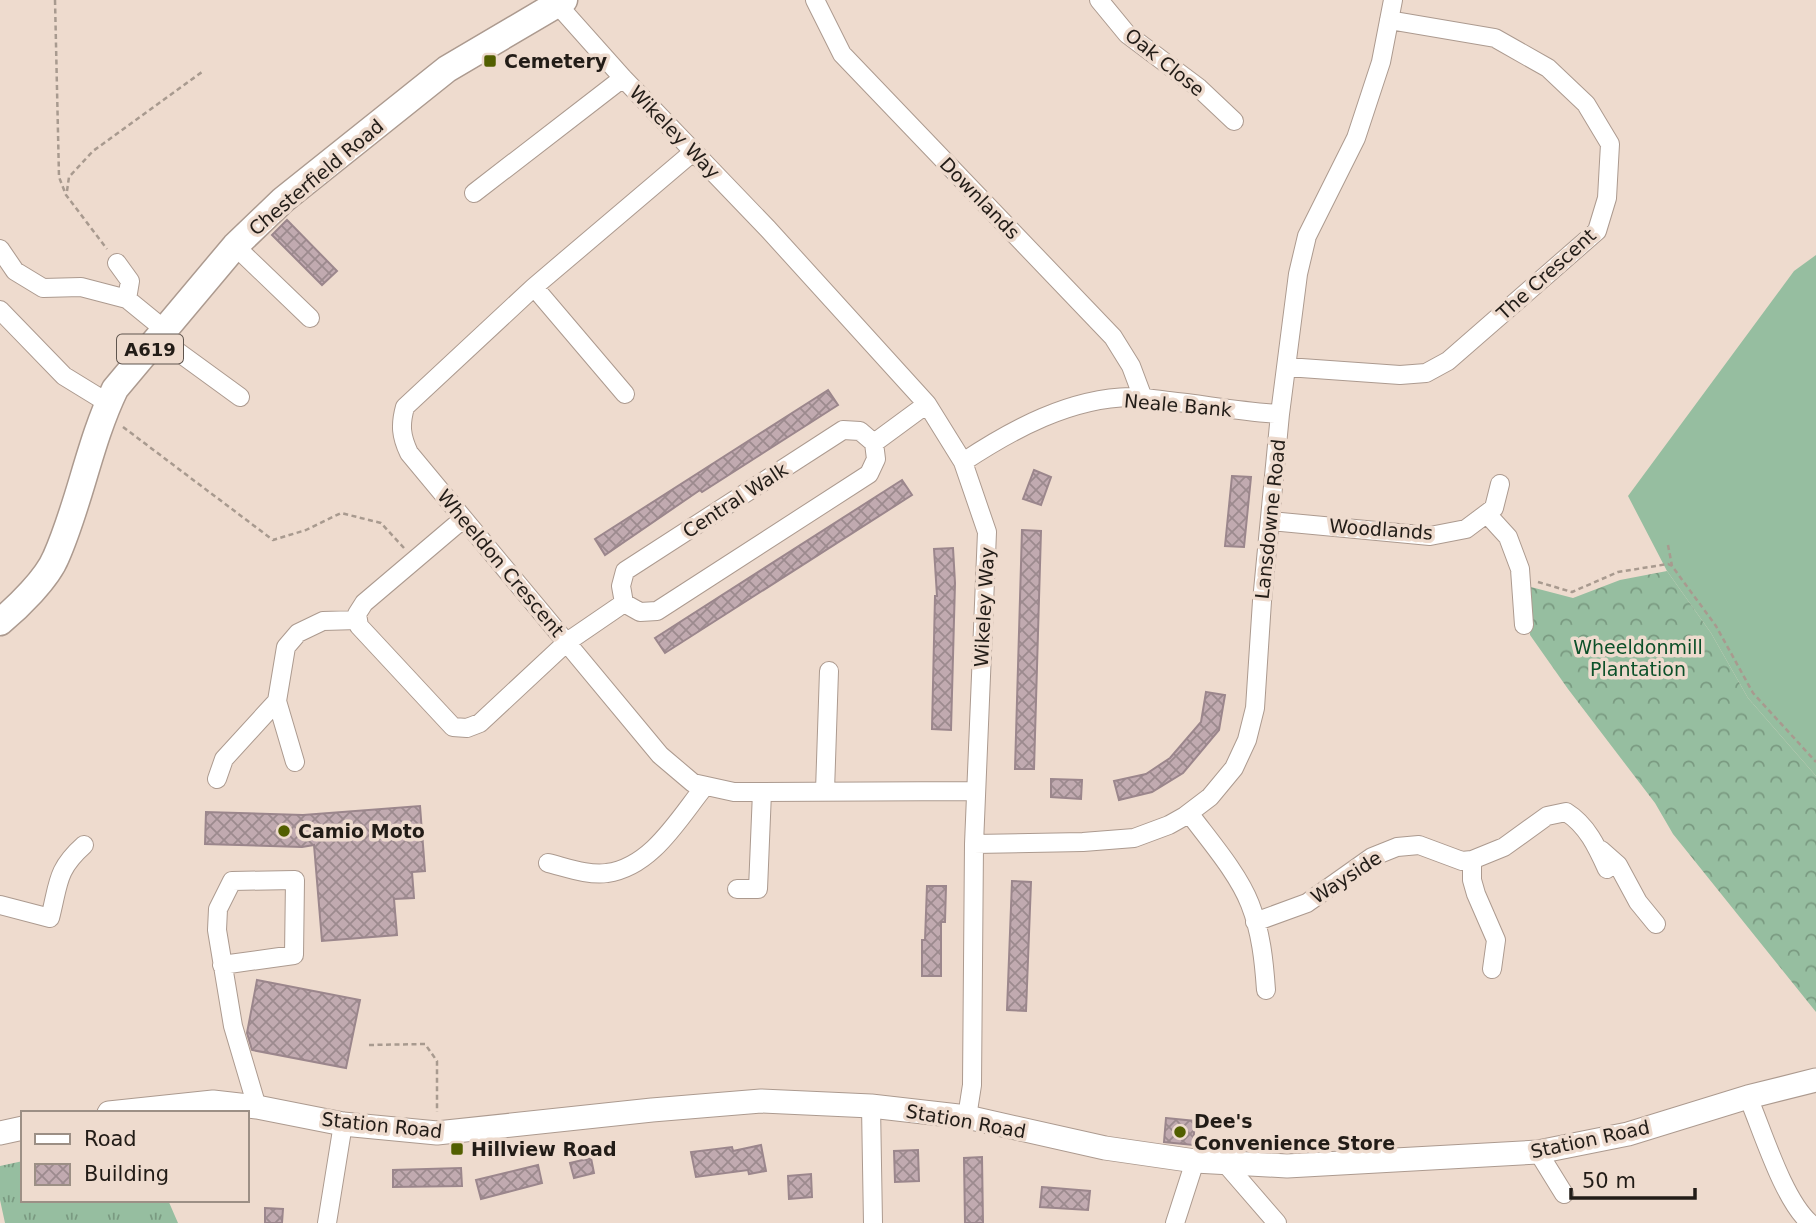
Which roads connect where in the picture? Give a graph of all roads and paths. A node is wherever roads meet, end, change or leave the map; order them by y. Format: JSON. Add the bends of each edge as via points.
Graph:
{"nodes":[{"id":1,"x":55,"y":0,"type":"edge"},
{"id":2,"x":815,"y":0,"type":"edge"},
{"id":3,"x":1099,"y":0,"type":"edge"},
{"id":4,"x":1393,"y":0,"type":"edge"},
{"id":5,"x":560,"y":2,"type":"edge"},
{"id":6,"x":1389,"y":20,"type":"junction"},
{"id":7,"x":202,"y":72,"type":"dead end"},
{"id":8,"x":623,"y":78,"type":"junction"},
{"id":9,"x":1234,"y":121,"type":"dead end"},
{"id":10,"x":693,"y":152,"type":"junction"},
{"id":11,"x":474,"y":193,"type":"dead end"},
{"id":12,"x":66,"y":195,"type":"junction"},
{"id":13,"x":235,"y":246,"type":"junction"},
{"id":14,"x":0,"y":249,"type":"edge"},
{"id":15,"x":117,"y":263,"type":"joint"},
{"id":16,"x":534,"y":287,"type":"junction"},
{"id":17,"x":127,"y":299,"type":"junction"},
{"id":18,"x":0,"y":310,"type":"edge"},
{"id":19,"x":310,"y":318,"type":"dead end"},
{"id":20,"x":162,"y":334,"type":"junction"},
{"id":21,"x":1287,"y":367,"type":"junction"},
{"id":22,"x":625,"y":394,"type":"dead end"},
{"id":23,"x":240,"y":397,"type":"dead end"},
{"id":24,"x":1143,"y":398,"type":"junction"},
{"id":25,"x":927,"y":404,"type":"junction"},
{"id":26,"x":106,"y":408,"type":"junction"},
{"id":27,"x":1280,"y":414,"type":"junction"},
{"id":28,"x":874,"y":443,"type":"junction"},
{"id":29,"x":963,"y":462,"type":"junction"},
{"id":30,"x":1500,"y":484,"type":"dead end"},
{"id":31,"x":1486,"y":514,"type":"junction"},
{"id":32,"x":463,"y":519,"type":"junction"},
{"id":33,"x":1270,"y":521,"type":"junction"},
{"id":34,"x":1668,"y":545,"type":"dead end"},
{"id":35,"x":415,"y":560,"type":"junction"},
{"id":36,"x":1672,"y":566,"type":"junction"},
{"id":37,"x":1520,"y":576,"type":"junction"},
{"id":38,"x":624,"y":603,"type":"junction"},
{"id":39,"x":358,"y":620,"type":"junction"},
{"id":40,"x":0,"y":622,"type":"edge"},
{"id":41,"x":1524,"y":625,"type":"dead end"},
{"id":42,"x":567,"y":642,"type":"junction"},
{"id":43,"x":829,"y":671,"type":"dead end"},
{"id":44,"x":277,"y":701,"type":"junction"},
{"id":45,"x":295,"y":762,"type":"dead end"},
{"id":46,"x":1816,"y":762,"type":"edge"},
{"id":47,"x":217,"y":779,"type":"dead end"},
{"id":48,"x":705,"y":786,"type":"junction"},
{"id":49,"x":825,"y":791,"type":"junction"},
{"id":50,"x":975,"y":791,"type":"junction"},
{"id":51,"x":762,"y":792,"type":"junction"},
{"id":52,"x":1189,"y":813,"type":"junction"},
{"id":53,"x":974,"y":844,"type":"junction"},
{"id":54,"x":84,"y":845,"type":"dead end"},
{"id":55,"x":1598,"y":848,"type":"junction"},
{"id":56,"x":1472,"y":860,"type":"junction"},
{"id":57,"x":548,"y":863,"type":"dead end"},
{"id":58,"x":1607,"y":869,"type":"dead end"},
{"id":59,"x":737,"y":889,"type":"dead end"},
{"id":60,"x":0,"y":905,"type":"edge"},
{"id":61,"x":1255,"y":922,"type":"junction"},
{"id":62,"x":1656,"y":924,"type":"dead end"},
{"id":63,"x":222,"y":965,"type":"junction"},
{"id":64,"x":1492,"y":969,"type":"dead end"},
{"id":65,"x":1266,"y":990,"type":"dead end"},
{"id":66,"x":369,"y":1045,"type":"dead end"},
{"id":67,"x":1816,"y":1080,"type":"edge"},
{"id":68,"x":1748,"y":1097,"type":"junction"},
{"id":69,"x":871,"y":1106,"type":"junction"},
{"id":70,"x":257,"y":1107,"type":"junction"},
{"id":71,"x":128,"y":1111,"type":"edge"},
{"id":72,"x":967,"y":1117,"type":"junction"},
{"id":73,"x":343,"y":1124,"type":"junction"},
{"id":74,"x":21,"y":1128,"type":"edge"},
{"id":75,"x":0,"y":1133,"type":"edge"},
{"id":76,"x":437,"y":1133,"type":"junction"},
{"id":77,"x":1538,"y":1153,"type":"junction"},
{"id":78,"x":1195,"y":1161,"type":"junction"},
{"id":79,"x":1225,"y":1163,"type":"junction"},
{"id":80,"x":1564,"y":1194,"type":"dead end"},
{"id":81,"x":327,"y":1223,"type":"edge"},
{"id":82,"x":873,"y":1223,"type":"edge"},
{"id":83,"x":1175,"y":1223,"type":"edge"},
{"id":84,"x":1277,"y":1223,"type":"edge"},
{"id":85,"x":1810,"y":1223,"type":"edge"}],
"edges":[{"from":1,"to":12,"type":"path","via":[[59,177]]},
{"from":2,"to":24,"type":"street","name":"Downlands","via":[[842,54],[1113,337]]},
{"from":3,"to":9,"type":"street","name":"Oak Close","via":[[1127,34],[1199,88]]},
{"from":4,"to":6,"type":"street","name":"Lansdowne Road"},
{"from":5,"to":8,"type":"street","name":"Wikeley Way"},
{"from":5,"to":13,"type":"highway","name":"Chesterfield Road","number":"A619","via":[[447,69],[283,200]]},
{"from":6,"to":21,"type":"street","name":"Lansdowne Road","via":[[1381,62],[1356,138],[1307,236]]},
{"from":6,"to":21,"type":"street","name":"The Crescent","via":[[1495,38],[1548,68],[1586,104],[1610,144],[1607,198],[1597,231],[1448,361],[1426,373]]},
{"from":7,"to":12,"type":"path","via":[[93,151],[69,177]]},
{"from":8,"to":10,"type":"street","name":"Wikeley Way"},
{"from":8,"to":11,"type":"street"},
{"from":10,"to":16,"type":"street","name":"Wheeldon Crescent"},
{"from":10,"to":25,"type":"street","name":"Wikeley Way"},
{"from":12,"to":15,"type":"path"},
{"from":13,"to":19,"type":"street"},
{"from":13,"to":20,"type":"highway","name":"Chesterfield Road","number":"A619"},
{"from":14,"to":17,"type":"street","via":[[15,271],[43,288],[80,287]]},
{"from":15,"to":17,"type":"street","via":[[130,281]]},
{"from":16,"to":22,"type":"street"},
{"from":16,"to":32,"type":"street","name":"Wheeldon Crescent","via":[[405,407],[402,440]]},
{"from":17,"to":20,"type":"street"},
{"from":18,"to":26,"type":"street","via":[[64,376]]},
{"from":20,"to":23,"type":"street"},
{"from":20,"to":26,"type":"highway","name":"Chesterfield Road","number":"A619","via":[[114,389]]},
{"from":21,"to":27,"type":"street","name":"Lansdowne Road"},
{"from":24,"to":27,"type":"street","name":"Neale Bank"},
{"from":24,"to":29,"type":"street","name":"Neale Bank","via":[[1080,405],[1036,420]]},
{"from":25,"to":28,"type":"street"},
{"from":25,"to":29,"type":"street","name":"Wikeley Way"},
{"from":26,"to":35,"type":"path","via":[[273,540],[341,513],[381,523]]},
{"from":26,"to":40,"type":"highway","name":"Chesterfield Road","number":"A619","via":[[56,560],[20,606]]},
{"from":27,"to":33,"type":"street","name":"Lansdowne Road"},
{"from":28,"to":38,"type":"street","via":[[876,459],[869,474],[668,604],[657,611],[640,612]]},
{"from":28,"to":38,"type":"street","name":"Central Walk","via":[[860,431],[843,430],[625,571],[621,586]]},
{"from":29,"to":50,"type":"street","name":"Wikeley Way","via":[[987,532]]},
{"from":30,"to":31,"type":"street","via":[[1494,508]]},
{"from":31,"to":33,"type":"street","name":"Woodlands","via":[[1466,529],[1430,536]]},
{"from":31,"to":37,"type":"street","via":[[1508,537]]},
{"from":32,"to":35,"type":"street"},
{"from":32,"to":42,"type":"street","name":"Wheeldon Crescent"},
{"from":33,"to":52,"type":"street","name":"Lansdowne Road","via":[[1255,708],[1247,740],[1234,768],[1210,797]]},
{"from":34,"to":36,"type":"path"},
{"from":35,"to":39,"type":"street","via":[[364,603]]},
{"from":36,"to":37,"type":"path","via":[[1618,572],[1572,592]]},
{"from":36,"to":46,"type":"path","via":[[1716,626],[1753,693]]},
{"from":37,"to":41,"type":"street"},
{"from":38,"to":42,"type":"street"},
{"from":39,"to":42,"type":"street","via":[[453,727],[480,723]]},
{"from":39,"to":44,"type":"street","via":[[323,621],[298,632],[286,647]]},
{"from":42,"to":48,"type":"street","name":"Wheeldon Crescent","via":[[660,755],[693,783]]},
{"from":43,"to":49,"type":"street"},
{"from":44,"to":45,"type":"street"},
{"from":44,"to":47,"type":"street","via":[[224,759]]},
{"from":48,"to":51,"type":"street","name":"Wheeldon Crescent"},
{"from":48,"to":57,"type":"street","via":[[649,855],[632,866],[605,874]]},
{"from":49,"to":50,"type":"street","name":"Wheeldon Crescent"},
{"from":49,"to":51,"type":"street","name":"Wheeldon Crescent"},
{"from":50,"to":53,"type":"street","name":"Wikeley Way"},
{"from":51,"to":59,"type":"street","via":[[758,889]]},
{"from":52,"to":53,"type":"street","name":"Lansdowne Road","via":[[1134,838]]},
{"from":52,"to":61,"type":"street","via":[[1226,863],[1250,903]]},
{"from":53,"to":72,"type":"street","name":"Wikeley Way","via":[[972,1084]]},
{"from":54,"to":60,"type":"street","via":[[61,869],[50,918]]},
{"from":55,"to":56,"type":"street","via":[[1575,818],[1566,812],[1555,813],[1504,847]]},
{"from":55,"to":58,"type":"street"},
{"from":55,"to":62,"type":"street","via":[[1618,864]]},
{"from":56,"to":61,"type":"street","name":"Wayside","via":[[1462,861],[1419,845],[1396,847],[1372,857],[1307,903]]},
{"from":56,"to":64,"type":"street","via":[[1476,894],[1496,940]]},
{"from":61,"to":65,"type":"street","via":[[1264,953]]},
{"from":63,"to":63,"type":"street","via":[[218,909],[232,881],[295,880],[294,955]]},
{"from":63,"to":70,"type":"street","via":[[233,1026]]},
{"from":66,"to":76,"type":"path","via":[[425,1044],[437,1061]]},
{"from":67,"to":68,"type":"main road","name":"Station Road"},
{"from":68,"to":77,"type":"main road","name":"Station Road","via":[[1628,1134]]},
{"from":68,"to":85,"type":"street","via":[[1784,1183]]},
{"from":69,"to":72,"type":"main road","name":"Station Road"},
{"from":69,"to":76,"type":"main road","name":"Station Road","via":[[761,1101]]},
{"from":69,"to":82,"type":"street"},
{"from":70,"to":71,"type":"main road","name":"Station Road","via":[[213,1102]]},
{"from":70,"to":73,"type":"main road","name":"Station Road"},
{"from":72,"to":78,"type":"main road","name":"Station Road","via":[[1105,1148]]},
{"from":73,"to":76,"type":"main road","name":"Station Road"},
{"from":73,"to":81,"type":"street"},
{"from":74,"to":75,"type":"main road"},
{"from":77,"to":79,"type":"main road","name":"Station Road","via":[[1287,1166]]},
{"from":77,"to":80,"type":"street"},
{"from":78,"to":79,"type":"main road","name":"Station Road"},
{"from":78,"to":83,"type":"street"},
{"from":79,"to":84,"type":"street"}]}
